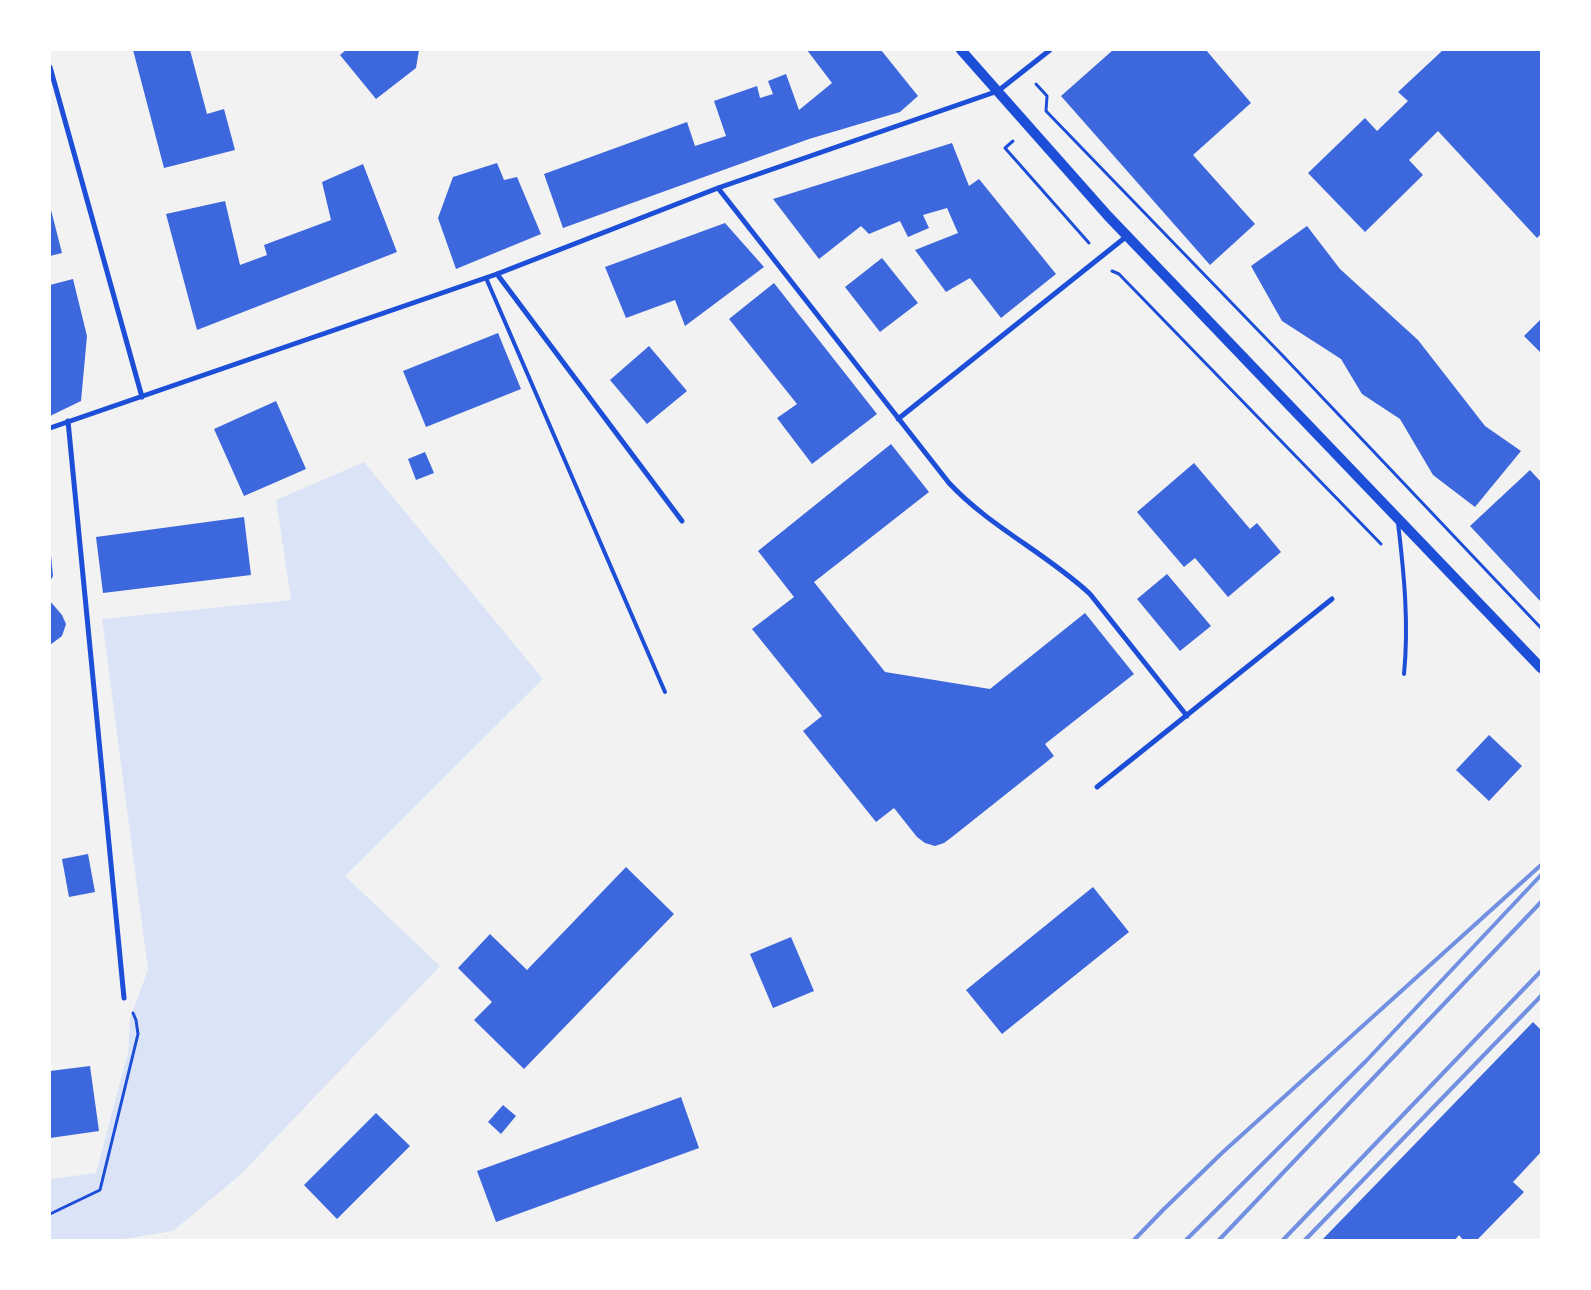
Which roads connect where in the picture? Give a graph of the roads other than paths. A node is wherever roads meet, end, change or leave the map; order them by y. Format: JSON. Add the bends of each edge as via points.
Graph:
{"nodes":[{"id":1,"x":961,"y":50,"type":"edge"},
{"id":2,"x":1050,"y":50,"type":"edge"},
{"id":3,"x":50,"y":67,"type":"edge"},
{"id":4,"x":998,"y":91,"type":"junction"},
{"id":5,"x":718,"y":188,"type":"junction"},
{"id":6,"x":1127,"y":236,"type":"junction"},
{"id":7,"x":498,"y":274,"type":"junction"},
{"id":8,"x":486,"y":278,"type":"junction"},
{"id":9,"x":142,"y":396,"type":"junction"},
{"id":10,"x":898,"y":419,"type":"junction"},
{"id":11,"x":68,"y":421,"type":"junction"},
{"id":12,"x":50,"y":428,"type":"edge"},
{"id":13,"x":1398,"y":518,"type":"junction"},
{"id":14,"x":682,"y":521,"type":"dead end"},
{"id":15,"x":1332,"y":599,"type":"dead end"},
{"id":16,"x":1541,"y":668,"type":"edge"},
{"id":17,"x":1404,"y":674,"type":"dead end"},
{"id":18,"x":665,"y":692,"type":"dead end"},
{"id":19,"x":1186,"y":716,"type":"junction"},
{"id":20,"x":1097,"y":787,"type":"dead end"},
{"id":21,"x":124,"y":998,"type":"road end"}],
"edges":[{"from":1,"to":4,"type":"main road"},
{"from":2,"to":4,"type":"street"},
{"from":3,"to":9,"type":"street"},
{"from":4,"to":5,"type":"street"},
{"from":4,"to":6,"type":"main road"},
{"from":5,"to":7,"type":"street"},
{"from":5,"to":10,"type":"street"},
{"from":6,"to":10,"type":"street"},
{"from":6,"to":13,"type":"main road"},
{"from":7,"to":8,"type":"street"},
{"from":7,"to":14,"type":"street"},
{"from":8,"to":9,"type":"street"},
{"from":8,"to":18,"type":"lane"},
{"from":9,"to":11,"type":"street"},
{"from":10,"to":19,"type":"street","via":[[966,501],[1090,594]]},
{"from":11,"to":12,"type":"street"},
{"from":11,"to":21,"type":"street"},
{"from":13,"to":16,"type":"main road"},
{"from":13,"to":17,"type":"lane","via":[[1408,642]]},
{"from":15,"to":19,"type":"street"},
{"from":19,"to":20,"type":"street"}]}
